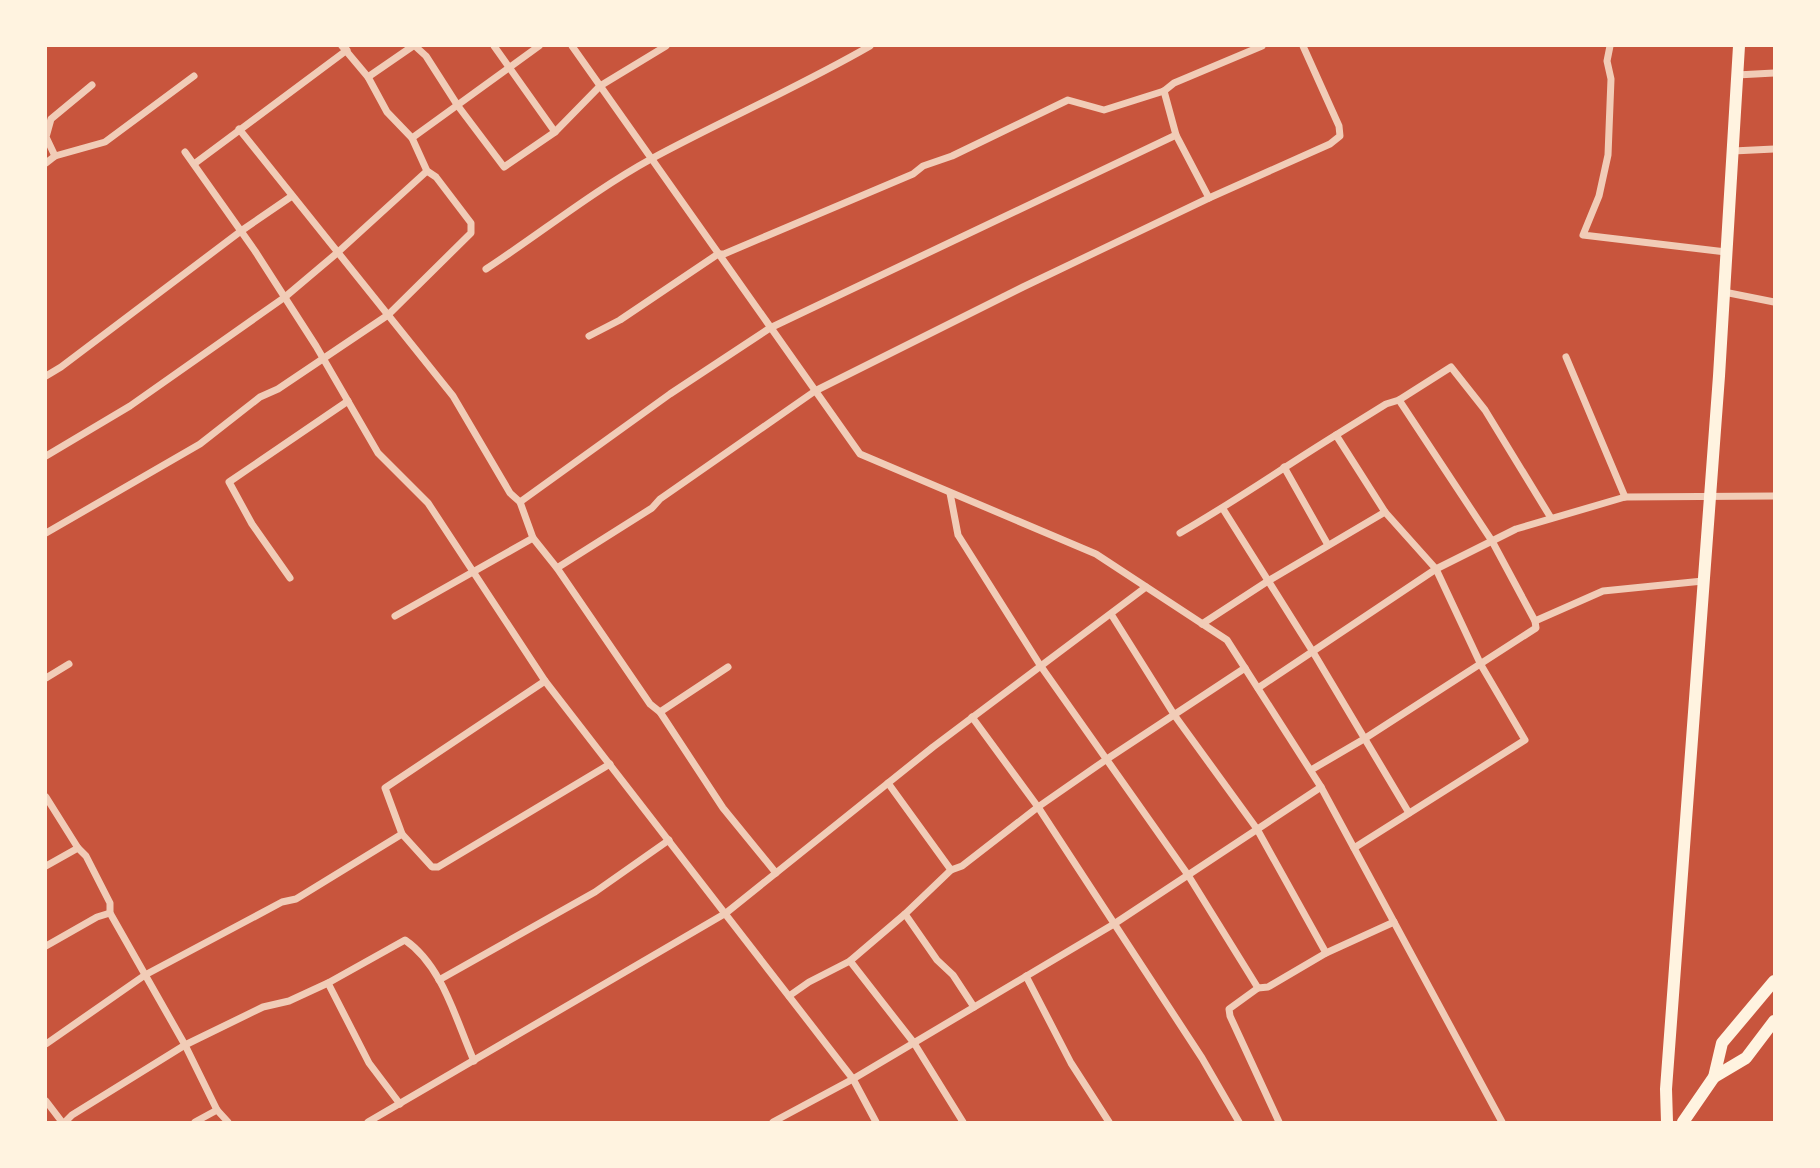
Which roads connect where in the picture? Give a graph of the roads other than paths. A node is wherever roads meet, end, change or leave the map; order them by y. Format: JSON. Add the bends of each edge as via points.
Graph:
{"nodes":[{"id":1,"x":414,"y":46,"type":"edge"},
{"id":2,"x":494,"y":46,"type":"edge"},
{"id":3,"x":539,"y":46,"type":"edge"},
{"id":4,"x":572,"y":46,"type":"edge"},
{"id":5,"x":667,"y":46,"type":"edge"},
{"id":6,"x":870,"y":46,"type":"edge"},
{"id":7,"x":1262,"y":46,"type":"edge"},
{"id":8,"x":1303,"y":46,"type":"edge"},
{"id":9,"x":1610,"y":46,"type":"edge"},
{"id":10,"x":1739,"y":46,"type":"edge"},
{"id":11,"x":344,"y":48,"type":"edge"},
{"id":12,"x":509,"y":69,"type":"junction"},
{"id":13,"x":1774,"y":73,"type":"edge"},
{"id":14,"x":1737,"y":75,"type":"junction"},
{"id":15,"x":194,"y":76,"type":"dead end"},
{"id":16,"x":368,"y":76,"type":"junction"},
{"id":17,"x":92,"y":85,"type":"dead end"},
{"id":18,"x":600,"y":86,"type":"junction"},
{"id":19,"x":1164,"y":91,"type":"junction"},
{"id":20,"x":458,"y":106,"type":"junction"},
{"id":21,"x":239,"y":129,"type":"junction"},
{"id":22,"x":555,"y":132,"type":"junction"},
{"id":23,"x":1177,"y":135,"type":"junction"},
{"id":24,"x":412,"y":138,"type":"junction"},
{"id":25,"x":1774,"y":149,"type":"edge"},
{"id":26,"x":1733,"y":151,"type":"junction"},
{"id":27,"x":185,"y":152,"type":"dead end"},
{"id":28,"x":55,"y":156,"type":"junction"},
{"id":29,"x":651,"y":159,"type":"junction"},
{"id":30,"x":46,"y":163,"type":"edge"},
{"id":31,"x":194,"y":164,"type":"junction"},
{"id":32,"x":427,"y":171,"type":"junction"},
{"id":33,"x":292,"y":196,"type":"junction"},
{"id":34,"x":1209,"y":198,"type":"junction"},
{"id":35,"x":241,"y":231,"type":"junction"},
{"id":36,"x":1726,"y":252,"type":"junction"},
{"id":37,"x":337,"y":253,"type":"junction"},
{"id":38,"x":718,"y":254,"type":"junction"},
{"id":39,"x":486,"y":269,"type":"dead end"},
{"id":40,"x":1724,"y":292,"type":"junction"},
{"id":41,"x":285,"y":297,"type":"junction"},
{"id":42,"x":1774,"y":302,"type":"edge"},
{"id":43,"x":388,"y":315,"type":"junction"},
{"id":44,"x":770,"y":328,"type":"junction"},
{"id":45,"x":589,"y":336,"type":"dead end"},
{"id":46,"x":1566,"y":357,"type":"dead end"},
{"id":47,"x":323,"y":359,"type":"junction"},
{"id":48,"x":46,"y":376,"type":"edge"},
{"id":49,"x":815,"y":391,"type":"junction"},
{"id":50,"x":1399,"y":400,"type":"junction"},
{"id":51,"x":348,"y":401,"type":"junction"},
{"id":52,"x":1336,"y":435,"type":"junction"},
{"id":53,"x":46,"y":456,"type":"edge"},
{"id":54,"x":1284,"y":467,"type":"junction"},
{"id":55,"x":950,"y":493,"type":"junction"},
{"id":56,"x":1710,"y":495,"type":"junction"},
{"id":57,"x":1774,"y":496,"type":"edge"},
{"id":58,"x":1625,"y":497,"type":"junction"},
{"id":59,"x":520,"y":502,"type":"junction"},
{"id":60,"x":1223,"y":509,"type":"junction"},
{"id":61,"x":1385,"y":512,"type":"junction"},
{"id":62,"x":1551,"y":518,"type":"junction"},
{"id":63,"x":46,"y":533,"type":"edge"},
{"id":64,"x":1180,"y":533,"type":"dead end"},
{"id":65,"x":533,"y":538,"type":"junction"},
{"id":66,"x":1492,"y":541,"type":"junction"},
{"id":67,"x":1328,"y":545,"type":"junction"},
{"id":68,"x":557,"y":568,"type":"junction"},
{"id":69,"x":1436,"y":569,"type":"junction"},
{"id":70,"x":473,"y":571,"type":"junction"},
{"id":71,"x":290,"y":578,"type":"dead end"},
{"id":72,"x":1268,"y":581,"type":"junction"},
{"id":73,"x":1703,"y":581,"type":"junction"},
{"id":74,"x":1146,"y":587,"type":"junction"},
{"id":75,"x":1111,"y":614,"type":"junction"},
{"id":76,"x":395,"y":616,"type":"dead end"},
{"id":77,"x":1535,"y":621,"type":"junction"},
{"id":78,"x":1202,"y":624,"type":"junction"},
{"id":79,"x":1313,"y":652,"type":"junction"},
{"id":80,"x":69,"y":664,"type":"dead end"},
{"id":81,"x":1042,"y":665,"type":"junction"},
{"id":82,"x":1481,"y":665,"type":"junction"},
{"id":83,"x":729,"y":667,"type":"dead end"},
{"id":84,"x":1245,"y":668,"type":"junction"},
{"id":85,"x":46,"y":678,"type":"edge"},
{"id":86,"x":545,"y":681,"type":"junction"},
{"id":87,"x":1258,"y":688,"type":"junction"},
{"id":88,"x":660,"y":712,"type":"junction"},
{"id":89,"x":1175,"y":716,"type":"junction"},
{"id":90,"x":972,"y":717,"type":"junction"},
{"id":91,"x":1364,"y":739,"type":"junction"},
{"id":92,"x":1107,"y":759,"type":"junction"},
{"id":93,"x":610,"y":764,"type":"junction"},
{"id":94,"x":1311,"y":770,"type":"junction"},
{"id":95,"x":888,"y":783,"type":"junction"},
{"id":96,"x":1321,"y":787,"type":"junction"},
{"id":97,"x":46,"y":797,"type":"edge"},
{"id":98,"x":1038,"y":807,"type":"junction"},
{"id":99,"x":1409,"y":813,"type":"junction"},
{"id":100,"x":1257,"y":829,"type":"junction"},
{"id":101,"x":402,"y":834,"type":"junction"},
{"id":102,"x":670,"y":841,"type":"junction"},
{"id":103,"x":78,"y":848,"type":"junction"},
{"id":104,"x":1354,"y":848,"type":"junction"},
{"id":105,"x":46,"y":866,"type":"edge"},
{"id":106,"x":951,"y":870,"type":"junction"},
{"id":107,"x":776,"y":873,"type":"junction"},
{"id":108,"x":1188,"y":875,"type":"junction"},
{"id":109,"x":110,"y":913,"type":"junction"},
{"id":110,"x":726,"y":913,"type":"junction"},
{"id":111,"x":905,"y":914,"type":"junction"},
{"id":112,"x":1394,"y":922,"type":"junction"},
{"id":113,"x":1114,"y":924,"type":"junction"},
{"id":114,"x":46,"y":946,"type":"edge"},
{"id":115,"x":1326,"y":953,"type":"junction"},
{"id":116,"x":850,"y":961,"type":"junction"},
{"id":117,"x":145,"y":975,"type":"junction"},
{"id":118,"x":1027,"y":976,"type":"junction"},
{"id":119,"x":439,"y":980,"type":"junction"},
{"id":120,"x":1774,"y":981,"type":"edge"},
{"id":121,"x":328,"y":983,"type":"junction"},
{"id":122,"x":1258,"y":988,"type":"junction"},
{"id":123,"x":789,"y":996,"type":"junction"},
{"id":124,"x":974,"y":1007,"type":"junction"},
{"id":125,"x":1774,"y":1021,"type":"edge"},
{"id":126,"x":914,"y":1043,"type":"junction"},
{"id":127,"x":46,"y":1044,"type":"edge"},
{"id":128,"x":184,"y":1045,"type":"junction"},
{"id":129,"x":474,"y":1061,"type":"junction"},
{"id":130,"x":1714,"y":1077,"type":"junction"},
{"id":131,"x":853,"y":1079,"type":"junction"},
{"id":132,"x":46,"y":1101,"type":"edge"},
{"id":133,"x":400,"y":1104,"type":"junction"},
{"id":134,"x":216,"y":1110,"type":"junction"},
{"id":135,"x":63,"y":1122,"type":"edge"},
{"id":136,"x":195,"y":1122,"type":"edge"},
{"id":137,"x":228,"y":1122,"type":"edge"},
{"id":138,"x":369,"y":1122,"type":"edge"},
{"id":139,"x":773,"y":1122,"type":"edge"},
{"id":140,"x":876,"y":1122,"type":"edge"},
{"id":141,"x":963,"y":1122,"type":"edge"},
{"id":142,"x":1109,"y":1122,"type":"edge"},
{"id":143,"x":1239,"y":1122,"type":"edge"},
{"id":144,"x":1279,"y":1122,"type":"edge"},
{"id":145,"x":1502,"y":1122,"type":"edge"},
{"id":146,"x":1667,"y":1122,"type":"edge"},
{"id":147,"x":1683,"y":1122,"type":"edge"}],
"edges":[{"from":1,"to":16,"type":"street"},
{"from":1,"to":20,"type":"street","via":[[426,56]]},
{"from":2,"to":12,"type":"street"},
{"from":3,"to":12,"type":"street"},
{"from":4,"to":18,"type":"street"},
{"from":5,"to":18,"type":"street"},
{"from":6,"to":29,"type":"street"},
{"from":7,"to":19,"type":"street"},
{"from":8,"to":34,"type":"street","via":[[1340,136]]},
{"from":9,"to":36,"type":"street","via":[[1608,155],[1599,196],[1583,235]]},
{"from":10,"to":14,"type":"main road"},
{"from":11,"to":16,"type":"street"},
{"from":11,"to":21,"type":"street"},
{"from":12,"to":20,"type":"street"},
{"from":12,"to":22,"type":"street"},
{"from":13,"to":14,"type":"street"},
{"from":14,"to":26,"type":"main road"},
{"from":15,"to":28,"type":"street","via":[[105,142]]},
{"from":16,"to":24,"type":"street","via":[[387,112]]},
{"from":17,"to":28,"type":"street","via":[[51,119],[46,137]]},
{"from":18,"to":22,"type":"street"},
{"from":18,"to":29,"type":"street"},
{"from":19,"to":23,"type":"street"},
{"from":19,"to":38,"type":"street","via":[[1104,110],[1068,100],[913,174]]},
{"from":20,"to":22,"type":"street","via":[[505,167]]},
{"from":20,"to":24,"type":"street"},
{"from":21,"to":31,"type":"street"},
{"from":21,"to":33,"type":"street"},
{"from":23,"to":34,"type":"street"},
{"from":23,"to":44,"type":"street"},
{"from":24,"to":32,"type":"street"},
{"from":25,"to":26,"type":"street"},
{"from":26,"to":36,"type":"main road"},
{"from":27,"to":31,"type":"street"},
{"from":28,"to":30,"type":"street"},
{"from":29,"to":38,"type":"street"},
{"from":29,"to":39,"type":"street","via":[[596,191]]},
{"from":31,"to":35,"type":"street"},
{"from":32,"to":37,"type":"street"},
{"from":32,"to":43,"type":"street","via":[[471,223],[471,233]]},
{"from":33,"to":35,"type":"street"},
{"from":33,"to":37,"type":"street"},
{"from":34,"to":49,"type":"street"},
{"from":35,"to":41,"type":"street"},
{"from":35,"to":48,"type":"street"},
{"from":36,"to":40,"type":"main road"},
{"from":37,"to":41,"type":"street"},
{"from":37,"to":43,"type":"street"},
{"from":38,"to":44,"type":"street"},
{"from":38,"to":45,"type":"street"},
{"from":40,"to":42,"type":"street"},
{"from":40,"to":56,"type":"main road"},
{"from":41,"to":47,"type":"street"},
{"from":41,"to":53,"type":"street","via":[[130,406]]},
{"from":43,"to":47,"type":"street"},
{"from":43,"to":59,"type":"street","via":[[453,396],[510,493]]},
{"from":44,"to":49,"type":"street"},
{"from":44,"to":59,"type":"street"},
{"from":46,"to":58,"type":"street"},
{"from":47,"to":51,"type":"street"},
{"from":47,"to":63,"type":"street","via":[[260,397],[200,444]]},
{"from":49,"to":55,"type":"street","via":[[860,454]]},
{"from":49,"to":68,"type":"street","via":[[652,508]]},
{"from":50,"to":52,"type":"street"},
{"from":50,"to":62,"type":"street","via":[[1451,367],[1485,410]]},
{"from":50,"to":66,"type":"street"},
{"from":51,"to":70,"type":"street","via":[[378,453],[428,503]]},
{"from":51,"to":71,"type":"street","via":[[229,482]]},
{"from":52,"to":54,"type":"street"},
{"from":52,"to":61,"type":"street"},
{"from":54,"to":60,"type":"street"},
{"from":54,"to":67,"type":"street"},
{"from":55,"to":74,"type":"street","via":[[1096,554]]},
{"from":55,"to":81,"type":"street","via":[[958,535]]},
{"from":56,"to":57,"type":"street"},
{"from":56,"to":58,"type":"street"},
{"from":56,"to":73,"type":"main road"},
{"from":58,"to":62,"type":"street"},
{"from":59,"to":65,"type":"street"},
{"from":60,"to":64,"type":"street"},
{"from":60,"to":72,"type":"street"},
{"from":61,"to":67,"type":"street"},
{"from":61,"to":69,"type":"street"},
{"from":62,"to":66,"type":"street"},
{"from":65,"to":68,"type":"street"},
{"from":65,"to":70,"type":"street"},
{"from":66,"to":69,"type":"street"},
{"from":66,"to":77,"type":"street"},
{"from":67,"to":72,"type":"street"},
{"from":68,"to":88,"type":"street"},
{"from":69,"to":79,"type":"street"},
{"from":69,"to":82,"type":"street"},
{"from":70,"to":76,"type":"street"},
{"from":70,"to":86,"type":"street"},
{"from":72,"to":78,"type":"street"},
{"from":72,"to":79,"type":"street"},
{"from":73,"to":77,"type":"street","via":[[1603,591]]},
{"from":73,"to":146,"type":"main road"},
{"from":74,"to":75,"type":"street"},
{"from":74,"to":78,"type":"street"},
{"from":75,"to":81,"type":"street"},
{"from":75,"to":89,"type":"street"},
{"from":77,"to":82,"type":"street","via":[[1536,628]]},
{"from":78,"to":84,"type":"street","via":[[1227,640]]},
{"from":79,"to":87,"type":"street"},
{"from":79,"to":91,"type":"street"},
{"from":80,"to":85,"type":"street"},
{"from":81,"to":90,"type":"street"},
{"from":81,"to":92,"type":"street"},
{"from":82,"to":91,"type":"street"},
{"from":82,"to":99,"type":"street","via":[[1525,740]]},
{"from":83,"to":88,"type":"street"},
{"from":84,"to":87,"type":"street"},
{"from":84,"to":89,"type":"street"},
{"from":86,"to":93,"type":"street"},
{"from":86,"to":101,"type":"street","via":[[385,788]]},
{"from":87,"to":94,"type":"street"},
{"from":88,"to":107,"type":"street","via":[[723,808]]},
{"from":89,"to":92,"type":"street"},
{"from":89,"to":100,"type":"street"},
{"from":90,"to":95,"type":"street"},
{"from":90,"to":98,"type":"street"},
{"from":91,"to":94,"type":"street"},
{"from":91,"to":99,"type":"street"},
{"from":92,"to":98,"type":"street"},
{"from":92,"to":108,"type":"street"},
{"from":93,"to":101,"type":"street","via":[[438,867],[432,867]]},
{"from":93,"to":102,"type":"street"},
{"from":94,"to":96,"type":"street"},
{"from":95,"to":106,"type":"street"},
{"from":95,"to":107,"type":"street"},
{"from":96,"to":100,"type":"street"},
{"from":96,"to":104,"type":"street"},
{"from":97,"to":103,"type":"street"},
{"from":98,"to":106,"type":"street"},
{"from":98,"to":113,"type":"street"},
{"from":99,"to":104,"type":"street"},
{"from":100,"to":108,"type":"street"},
{"from":100,"to":115,"type":"street"},
{"from":101,"to":117,"type":"street","via":[[296,899],[282,902]]},
{"from":102,"to":110,"type":"street"},
{"from":102,"to":119,"type":"street","via":[[595,892]]},
{"from":103,"to":105,"type":"street"},
{"from":103,"to":109,"type":"street","via":[[110,902]]},
{"from":104,"to":112,"type":"street"},
{"from":106,"to":111,"type":"street"},
{"from":107,"to":110,"type":"street"},
{"from":108,"to":113,"type":"street"},
{"from":108,"to":122,"type":"street"},
{"from":109,"to":114,"type":"street"},
{"from":109,"to":117,"type":"street"},
{"from":110,"to":123,"type":"street"},
{"from":110,"to":129,"type":"street"},
{"from":111,"to":116,"type":"street"},
{"from":111,"to":124,"type":"street"},
{"from":112,"to":115,"type":"street"},
{"from":112,"to":145,"type":"street"},
{"from":113,"to":118,"type":"street"},
{"from":113,"to":143,"type":"street"},
{"from":115,"to":122,"type":"street","via":[[1268,987]]},
{"from":116,"to":123,"type":"street"},
{"from":116,"to":126,"type":"street"},
{"from":117,"to":127,"type":"street"},
{"from":117,"to":128,"type":"street"},
{"from":118,"to":124,"type":"street"},
{"from":118,"to":142,"type":"street","via":[[1071,1063]]},
{"from":119,"to":121,"type":"street","via":[[405,940]]},
{"from":119,"to":129,"type":"street"},
{"from":120,"to":130,"type":"main road","via":[[1722,1043]]},
{"from":121,"to":128,"type":"street","via":[[263,1007]]},
{"from":121,"to":133,"type":"street","via":[[369,1063]]},
{"from":122,"to":144,"type":"street","via":[[1229,1009],[1230,1016]]},
{"from":123,"to":131,"type":"street"},
{"from":124,"to":126,"type":"street"},
{"from":125,"to":130,"type":"main road","via":[[1746,1058]]},
{"from":126,"to":131,"type":"street"},
{"from":126,"to":141,"type":"street"},
{"from":128,"to":134,"type":"street"},
{"from":128,"to":135,"type":"street"},
{"from":129,"to":133,"type":"street"},
{"from":130,"to":147,"type":"main road"},
{"from":131,"to":139,"type":"street"},
{"from":131,"to":140,"type":"street"},
{"from":132,"to":135,"type":"street"},
{"from":133,"to":138,"type":"street"},
{"from":134,"to":136,"type":"street"},
{"from":134,"to":137,"type":"street"}]}
